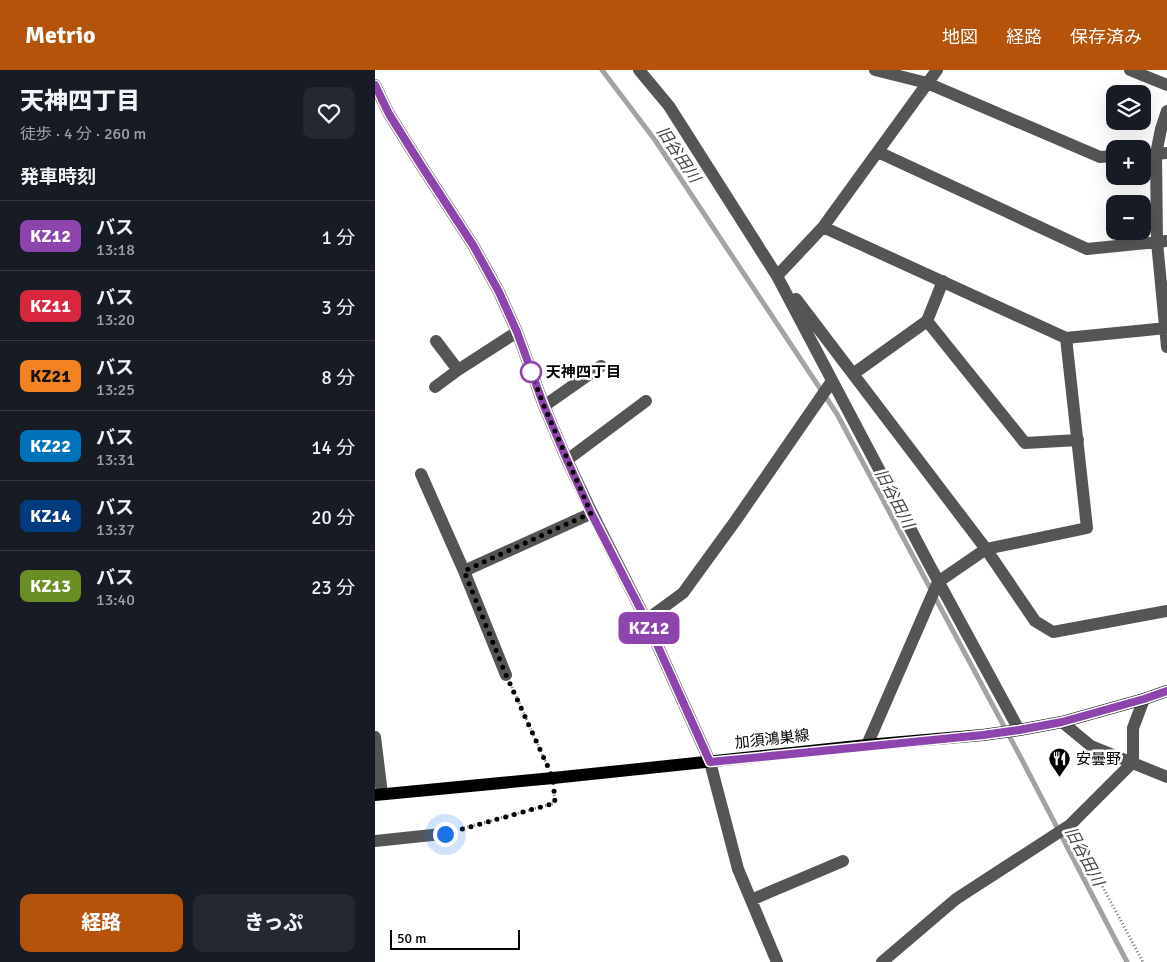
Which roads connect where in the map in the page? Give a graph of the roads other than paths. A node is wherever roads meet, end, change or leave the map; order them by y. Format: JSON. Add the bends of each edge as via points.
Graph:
{"nodes":[{"id":1,"x":639,"y":70,"type":"edge"},
{"id":2,"x":875,"y":70,"type":"edge"},
{"id":3,"x":937,"y":70,"type":"edge"},
{"id":4,"x":1130,"y":70,"type":"edge"},
{"id":5,"x":927,"y":83,"type":"junction"},
{"id":6,"x":375,"y":85,"type":"edge"},
{"id":7,"x":1167,"y":85,"type":"edge"},
{"id":8,"x":1167,"y":111,"type":"edge"},
{"id":9,"x":878,"y":152,"type":"junction"},
{"id":10,"x":1161,"y":153,"type":"edge"},
{"id":11,"x":1106,"y":157,"type":"edge"},
{"id":12,"x":823,"y":227,"type":"junction"},
{"id":13,"x":1162,"y":241,"type":"edge"},
{"id":14,"x":777,"y":276,"type":"junction"},
{"id":15,"x":943,"y":282,"type":"junction"},
{"id":16,"x":927,"y":321,"type":"junction"},
{"id":17,"x":1166,"y":328,"type":"edge"},
{"id":18,"x":517,"y":332,"type":"junction"},
{"id":19,"x":1066,"y":338,"type":"junction"},
{"id":20,"x":436,"y":342,"type":"dead end"},
{"id":21,"x":1167,"y":347,"type":"edge"},
{"id":22,"x":601,"y":366,"type":"dead end"},
{"id":23,"x":457,"y":370,"type":"junction"},
{"id":24,"x":853,"y":374,"type":"junction"},
{"id":25,"x":832,"y":381,"type":"junction"},
{"id":26,"x":435,"y":387,"type":"dead end"},
{"id":27,"x":646,"y":401,"type":"dead end"},
{"id":28,"x":544,"y":406,"type":"junction"},
{"id":29,"x":1078,"y":440,"type":"junction"},
{"id":30,"x":567,"y":460,"type":"junction"},
{"id":31,"x":421,"y":474,"type":"dead end"},
{"id":32,"x":591,"y":513,"type":"junction"},
{"id":33,"x":986,"y":549,"type":"junction"},
{"id":34,"x":464,"y":571,"type":"junction"},
{"id":35,"x":939,"y":582,"type":"junction"},
{"id":36,"x":1167,"y":610,"type":"edge"},
{"id":37,"x":646,"y":620,"type":"junction"},
{"id":38,"x":506,"y":675,"type":"road end"},
{"id":39,"x":1167,"y":691,"type":"edge"},
{"id":40,"x":1144,"y":699,"type":"junction"},
{"id":41,"x":1062,"y":722,"type":"junction"},
{"id":42,"x":1019,"y":730,"type":"junction"},
{"id":43,"x":375,"y":737,"type":"edge"},
{"id":44,"x":867,"y":745,"type":"junction"},
{"id":45,"x":710,"y":762,"type":"junction"},
{"id":46,"x":1133,"y":762,"type":"junction"},
{"id":47,"x":1167,"y":778,"type":"edge"},
{"id":48,"x":379,"y":795,"type":"edge"},
{"id":49,"x":448,"y":833,"type":"road end"},
{"id":50,"x":375,"y":841,"type":"edge"},
{"id":51,"x":843,"y":861,"type":"dead end"},
{"id":52,"x":751,"y":900,"type":"junction"},
{"id":53,"x":898,"y":956,"type":"edge"},
{"id":54,"x":777,"y":962,"type":"edge"},
{"id":55,"x":882,"y":962,"type":"edge"}],
"edges":[{"from":1,"to":14,"type":"street","via":[[669,106]]},
{"from":2,"to":5,"type":"street"},
{"from":3,"to":5,"type":"street"},
{"from":4,"to":7,"type":"street"},
{"from":5,"to":9,"type":"street"},
{"from":5,"to":11,"type":"street","via":[[1100,157]]},
{"from":6,"to":18,"type":"street","via":[[389,114],[473,245]]},
{"from":8,"to":10,"type":"street","via":[[1161,129]]},
{"from":9,"to":12,"type":"street"},
{"from":9,"to":13,"type":"street","via":[[1087,249]]},
{"from":10,"to":13,"type":"street"},
{"from":12,"to":14,"type":"street"},
{"from":12,"to":15,"type":"street"},
{"from":13,"to":17,"type":"street"},
{"from":14,"to":24,"type":"street"},
{"from":14,"to":25,"type":"street"},
{"from":15,"to":16,"type":"street"},
{"from":15,"to":19,"type":"street"},
{"from":16,"to":24,"type":"street"},
{"from":16,"to":29,"type":"street","via":[[1025,443]]},
{"from":17,"to":19,"type":"street"},
{"from":17,"to":21,"type":"street"},
{"from":18,"to":23,"type":"street"},
{"from":18,"to":28,"type":"street"},
{"from":19,"to":29,"type":"street"},
{"from":20,"to":23,"type":"street"},
{"from":22,"to":28,"type":"street"},
{"from":23,"to":26,"type":"street"},
{"from":24,"to":33,"type":"street"},
{"from":25,"to":35,"type":"street"},
{"from":25,"to":37,"type":"street","via":[[683,593]]},
{"from":27,"to":30,"type":"street"},
{"from":28,"to":30,"type":"street"},
{"from":29,"to":33,"type":"street","via":[[1087,528]]},
{"from":30,"to":32,"type":"street"},
{"from":31,"to":34,"type":"street"},
{"from":32,"to":34,"type":"street"},
{"from":32,"to":37,"type":"street"},
{"from":33,"to":35,"type":"street"},
{"from":33,"to":36,"type":"street","via":[[1035,621],[1053,632]]},
{"from":34,"to":38,"type":"street"},
{"from":35,"to":42,"type":"street"},
{"from":35,"to":44,"type":"street"},
{"from":37,"to":45,"type":"street"},
{"from":39,"to":40,"type":"main road","name":"加須鴻巣線"},
{"from":40,"to":41,"type":"main road","name":"加須鴻巣線"},
{"from":40,"to":46,"type":"street","via":[[1133,728]]},
{"from":41,"to":42,"type":"main road","name":"加須鴻巣線"},
{"from":41,"to":46,"type":"street","via":[[1091,746]]},
{"from":42,"to":44,"type":"main road","name":"加須鴻巣線"},
{"from":43,"to":48,"type":"street"},
{"from":44,"to":45,"type":"main road","name":"加須鴻巣線"},
{"from":45,"to":48,"type":"main road","name":"加須鴻巣線"},
{"from":45,"to":52,"type":"street","via":[[738,870]]},
{"from":46,"to":47,"type":"street"},
{"from":46,"to":53,"type":"street","via":[[1070,825],[956,899]]},
{"from":49,"to":50,"type":"street"},
{"from":51,"to":52,"type":"street"},
{"from":52,"to":54,"type":"street"},
{"from":53,"to":55,"type":"street"}]}
